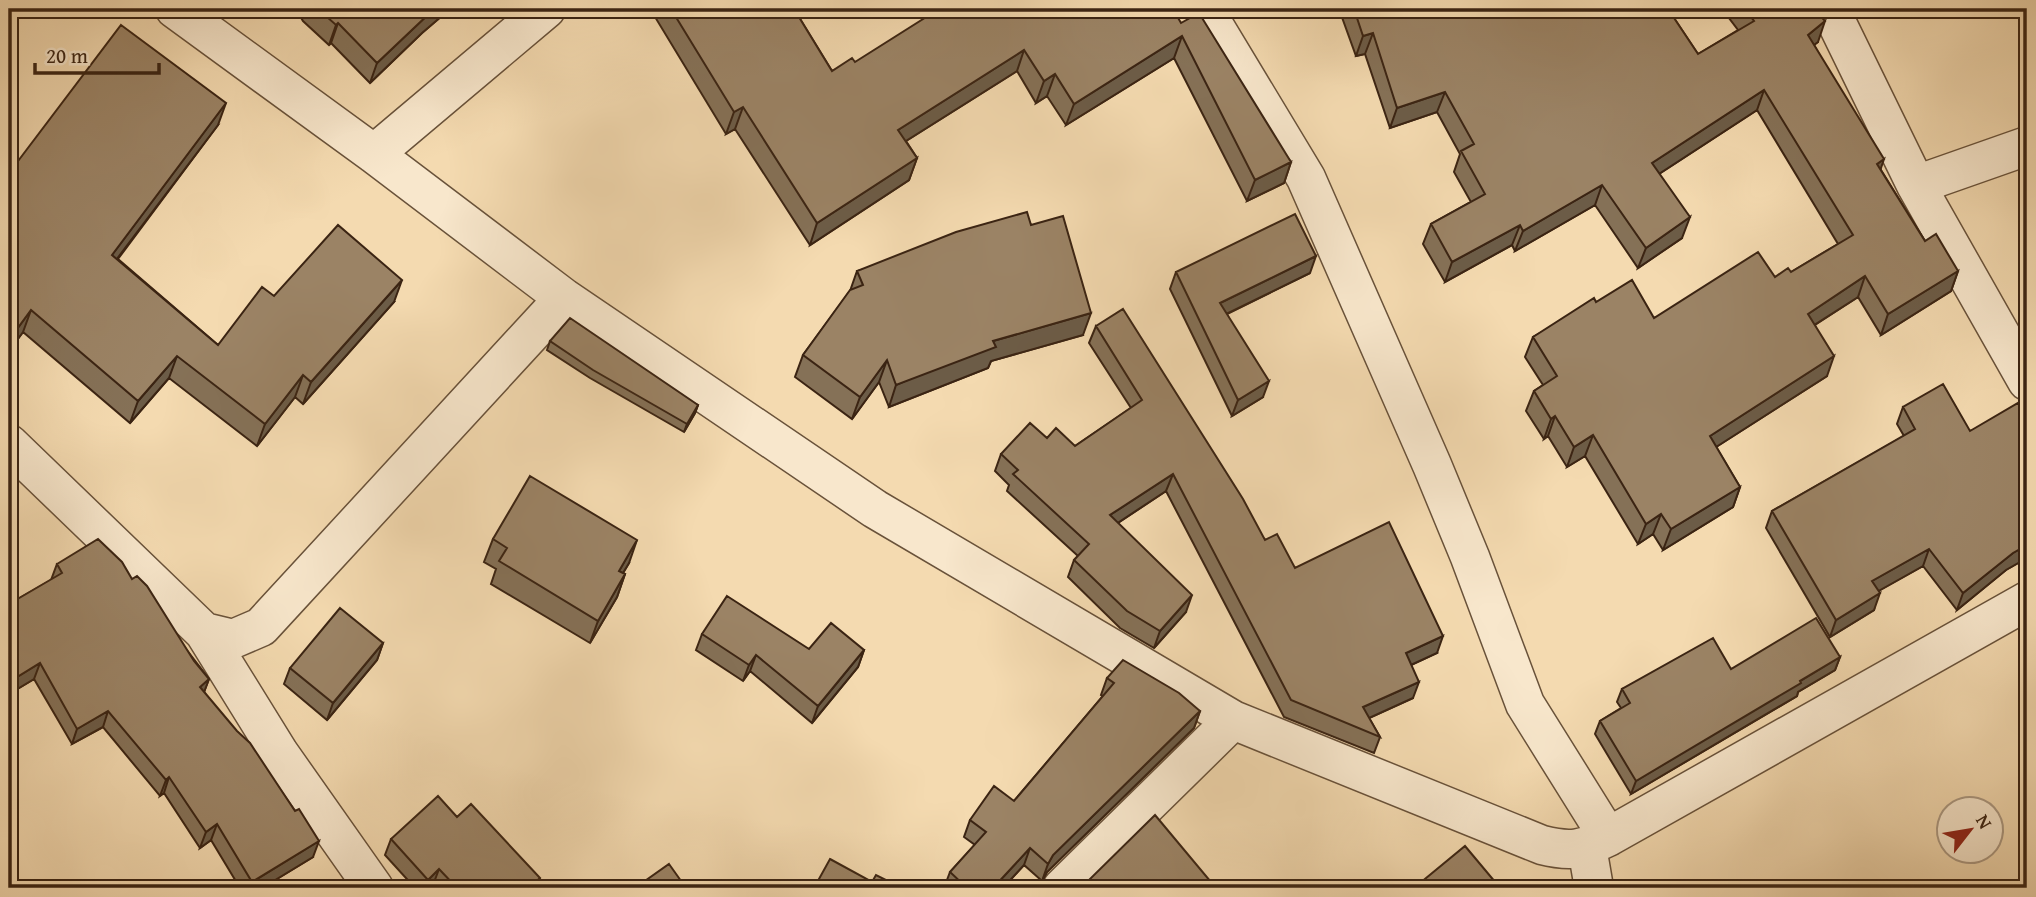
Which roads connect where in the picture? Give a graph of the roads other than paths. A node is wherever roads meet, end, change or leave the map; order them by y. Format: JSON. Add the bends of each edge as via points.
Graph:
{"nodes":[{"id":1,"x":175,"y":9,"type":"edge"},
{"id":2,"x":546,"y":9,"type":"edge"},
{"id":3,"x":1204,"y":9,"type":"edge"},
{"id":4,"x":1830,"y":9,"type":"edge"},
{"id":5,"x":2027,"y":146,"type":"edge"},
{"id":6,"x":374,"y":154,"type":"junction"},
{"id":7,"x":1916,"y":185,"type":"junction"},
{"id":8,"x":564,"y":298,"type":"junction"},
{"id":9,"x":2027,"y":382,"type":"edge"},
{"id":10,"x":9,"y":444,"type":"edge"},
{"id":11,"x":2027,"y":601,"type":"edge"},
{"id":12,"x":204,"y":632,"type":"junction"},
{"id":13,"x":1233,"y":720,"type":"junction"},
{"id":14,"x":1597,"y":842,"type":"junction"},
{"id":15,"x":374,"y":888,"type":"edge"},
{"id":16,"x":1062,"y":888,"type":"edge"},
{"id":17,"x":1594,"y":888,"type":"edge"}],
"edges":[{"from":1,"to":6,"type":"street"},
{"from":2,"to":6,"type":"street"},
{"from":3,"to":14,"type":"street","via":[[1306,178],[1433,464],[1525,704]]},
{"from":4,"to":7,"type":"street"},
{"from":5,"to":7,"type":"street"},
{"from":6,"to":8,"type":"street"},
{"from":7,"to":9,"type":"street"},
{"from":8,"to":12,"type":"street","via":[[261,626],[233,639]]},
{"from":8,"to":13,"type":"street","via":[[875,509]]},
{"from":10,"to":12,"type":"street"},
{"from":11,"to":14,"type":"street"},
{"from":12,"to":15,"type":"street","via":[[279,753]]},
{"from":13,"to":14,"type":"street","via":[[1542,845],[1562,850]]},
{"from":13,"to":16,"type":"street"},
{"from":14,"to":17,"type":"street"}]}
